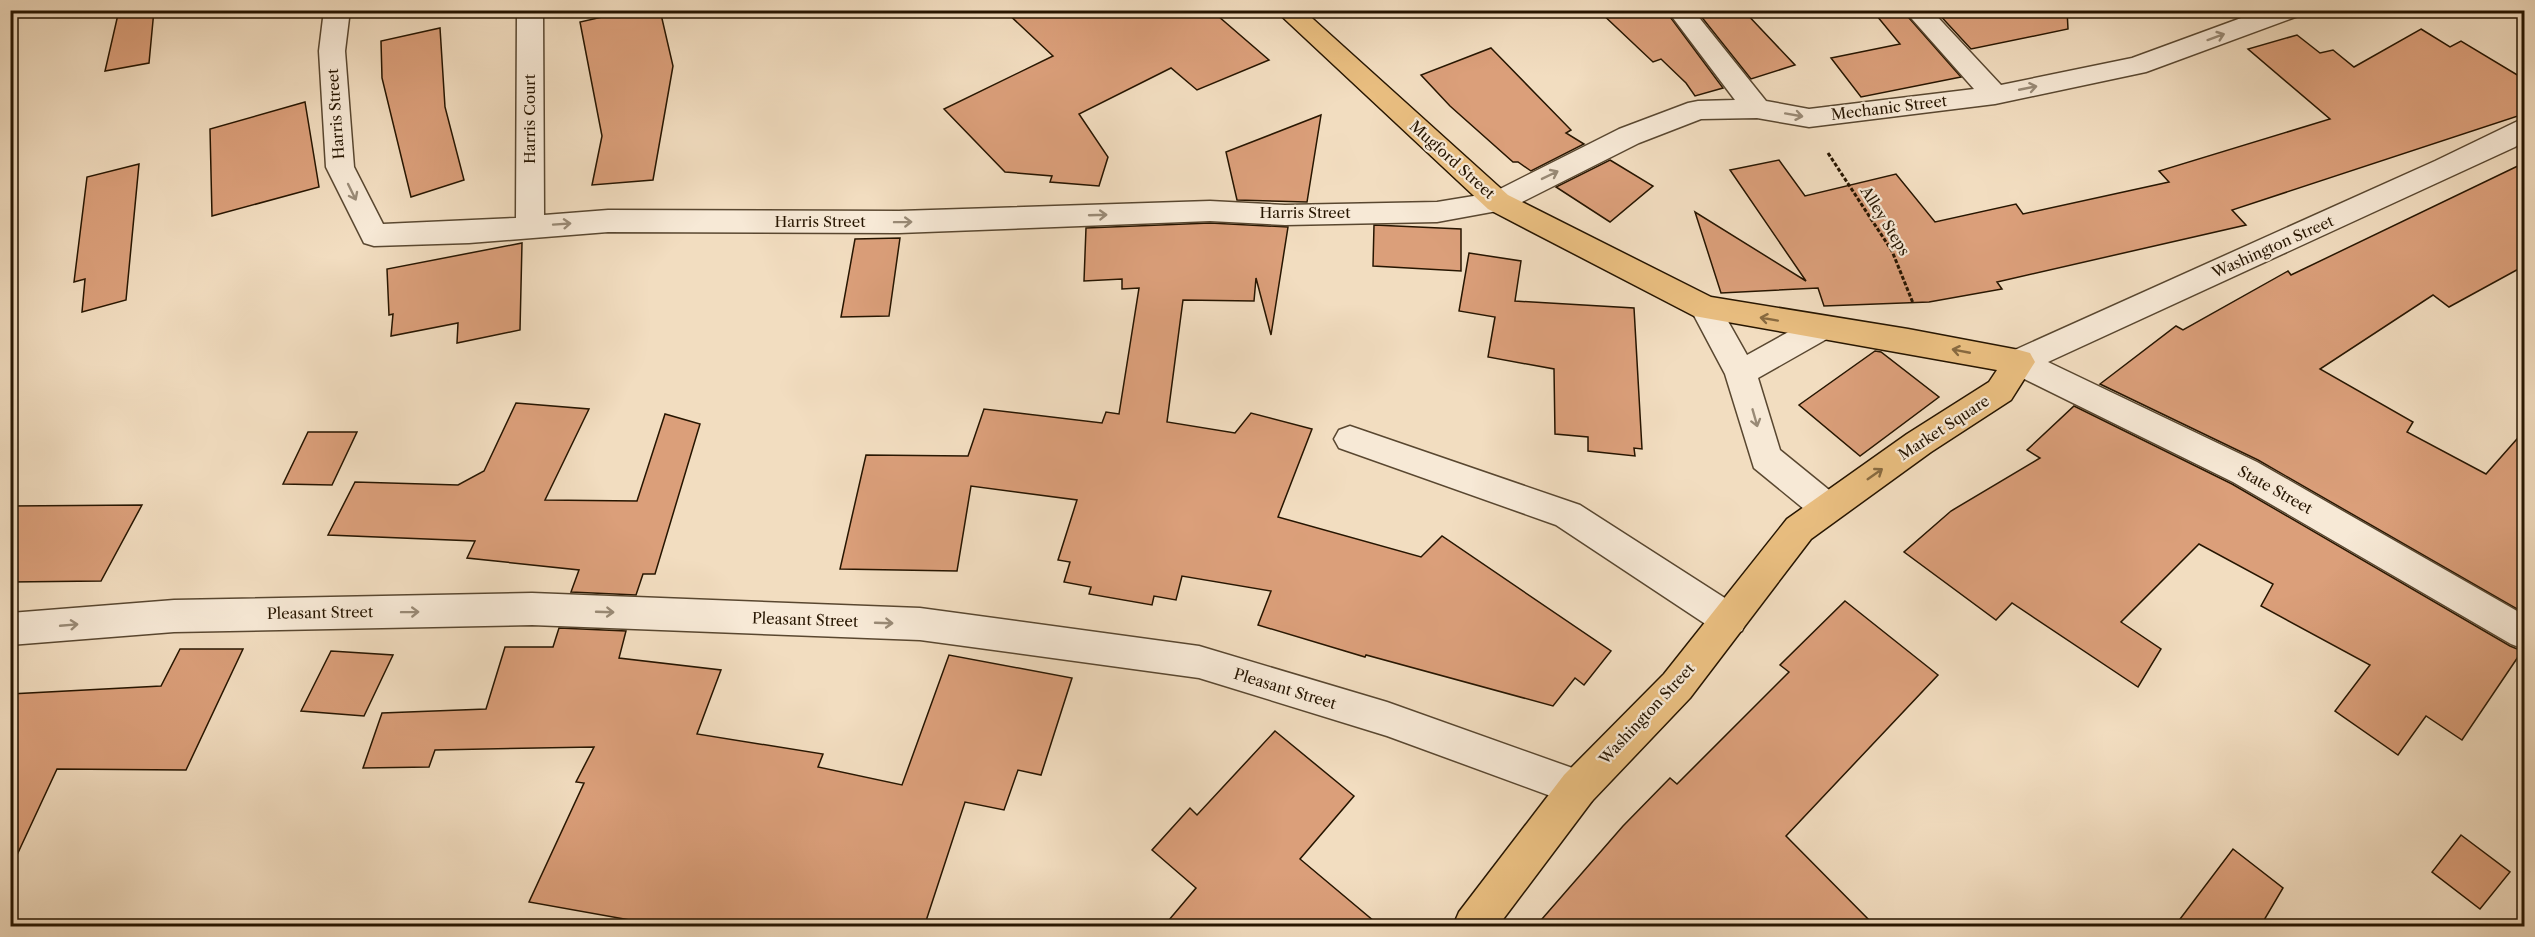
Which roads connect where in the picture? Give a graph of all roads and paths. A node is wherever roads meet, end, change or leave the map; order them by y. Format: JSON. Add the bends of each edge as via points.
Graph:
{"nodes":[{"id":1,"x":337,"y":10,"type":"edge"},
{"id":2,"x":530,"y":10,"type":"edge"},
{"id":3,"x":1287,"y":10,"type":"edge"},
{"id":4,"x":1679,"y":10,"type":"edge"},
{"id":5,"x":1916,"y":10,"type":"edge"},
{"id":6,"x":2289,"y":10,"type":"edge"},
{"id":7,"x":1995,"y":95,"type":"junction"},
{"id":8,"x":1757,"y":109,"type":"junction"},
{"id":9,"x":1809,"y":118,"type":"junction"},
{"id":10,"x":2524,"y":127,"type":"edge"},
{"id":11,"x":1498,"y":202,"type":"junction"},
{"id":12,"x":530,"y":227,"type":"junction"},
{"id":13,"x":1706,"y":308,"type":"junction"},
{"id":14,"x":1821,"y":328,"type":"junction"},
{"id":15,"x":1924,"y":344,"type":"junction"},
{"id":16,"x":2019,"y":362,"type":"junction"},
{"id":17,"x":1741,"y":373,"type":"junction"},
{"id":18,"x":1350,"y":439,"type":"dead end"},
{"id":19,"x":1827,"y":508,"type":"junction"},
{"id":20,"x":1729,"y":620,"type":"junction"},
{"id":21,"x":10,"y":629,"type":"edge"},
{"id":22,"x":2524,"y":633,"type":"edge"},
{"id":23,"x":1578,"y":788,"type":"junction"},
{"id":24,"x":1473,"y":927,"type":"edge"}],
"edges":[{"from":1,"to":12,"type":"street","name":"Harris Street","one_way":true,"via":[[332,51],[340,167],[374,235]]},
{"from":2,"to":12,"type":"street","name":"Harris Court"},
{"from":3,"to":11,"type":"main road","name":"Mugford Street"},
{"from":4,"to":8,"type":"street"},
{"from":5,"to":7,"type":"street"},
{"from":7,"to":6,"type":"street","name":"Mechanic Street","one_way":true,"via":[[2137,66]]},
{"from":7,"to":9,"type":"street","name":"Mechanic Street"},
{"from":8,"to":9,"type":"street","name":"Mechanic Street","one_way":true},
{"from":11,"to":8,"type":"street","name":"Mechanic Street","one_way":true,"via":[[1629,136],[1698,111]]},
{"from":9,"to":15,"type":"path","name":"Alley Steps","via":[[1837,170],[1893,251]]},
{"from":10,"to":16,"type":"street","name":"Washington Street","via":[[2505,140],[2344,215]]},
{"from":12,"to":11,"type":"street","name":"Harris Street","one_way":true,"via":[[608,221],[899,222],[1210,211],[1285,215],[1437,212]]},
{"from":11,"to":13,"type":"main road","name":"Mugford Street"},
{"from":14,"to":13,"type":"main road","one_way":true},
{"from":13,"to":17,"type":"street"},
{"from":14,"to":15,"type":"main road"},
{"from":14,"to":17,"type":"street"},
{"from":16,"to":15,"type":"main road","one_way":true},
{"from":19,"to":16,"type":"main road","name":"Market Square","one_way":true,"via":[[2000,391]]},
{"from":16,"to":22,"type":"street","name":"State Street","via":[[2245,472]]},
{"from":17,"to":19,"type":"street","one_way":true,"via":[[1766,458]]},
{"from":18,"to":20,"type":"street","via":[[1568,515]]},
{"from":19,"to":20,"type":"main road","name":"Washington Street","via":[[1799,529]]},
{"from":20,"to":23,"type":"main road","name":"Washington Street","via":[[1677,686]]},
{"from":21,"to":23,"type":"street","name":"Pleasant Street","one_way":true,"via":[[174,616],[532,609],[920,624],[1199,662],[1387,719]]},
{"from":23,"to":24,"type":"main road","name":"Washington Street"}]}
